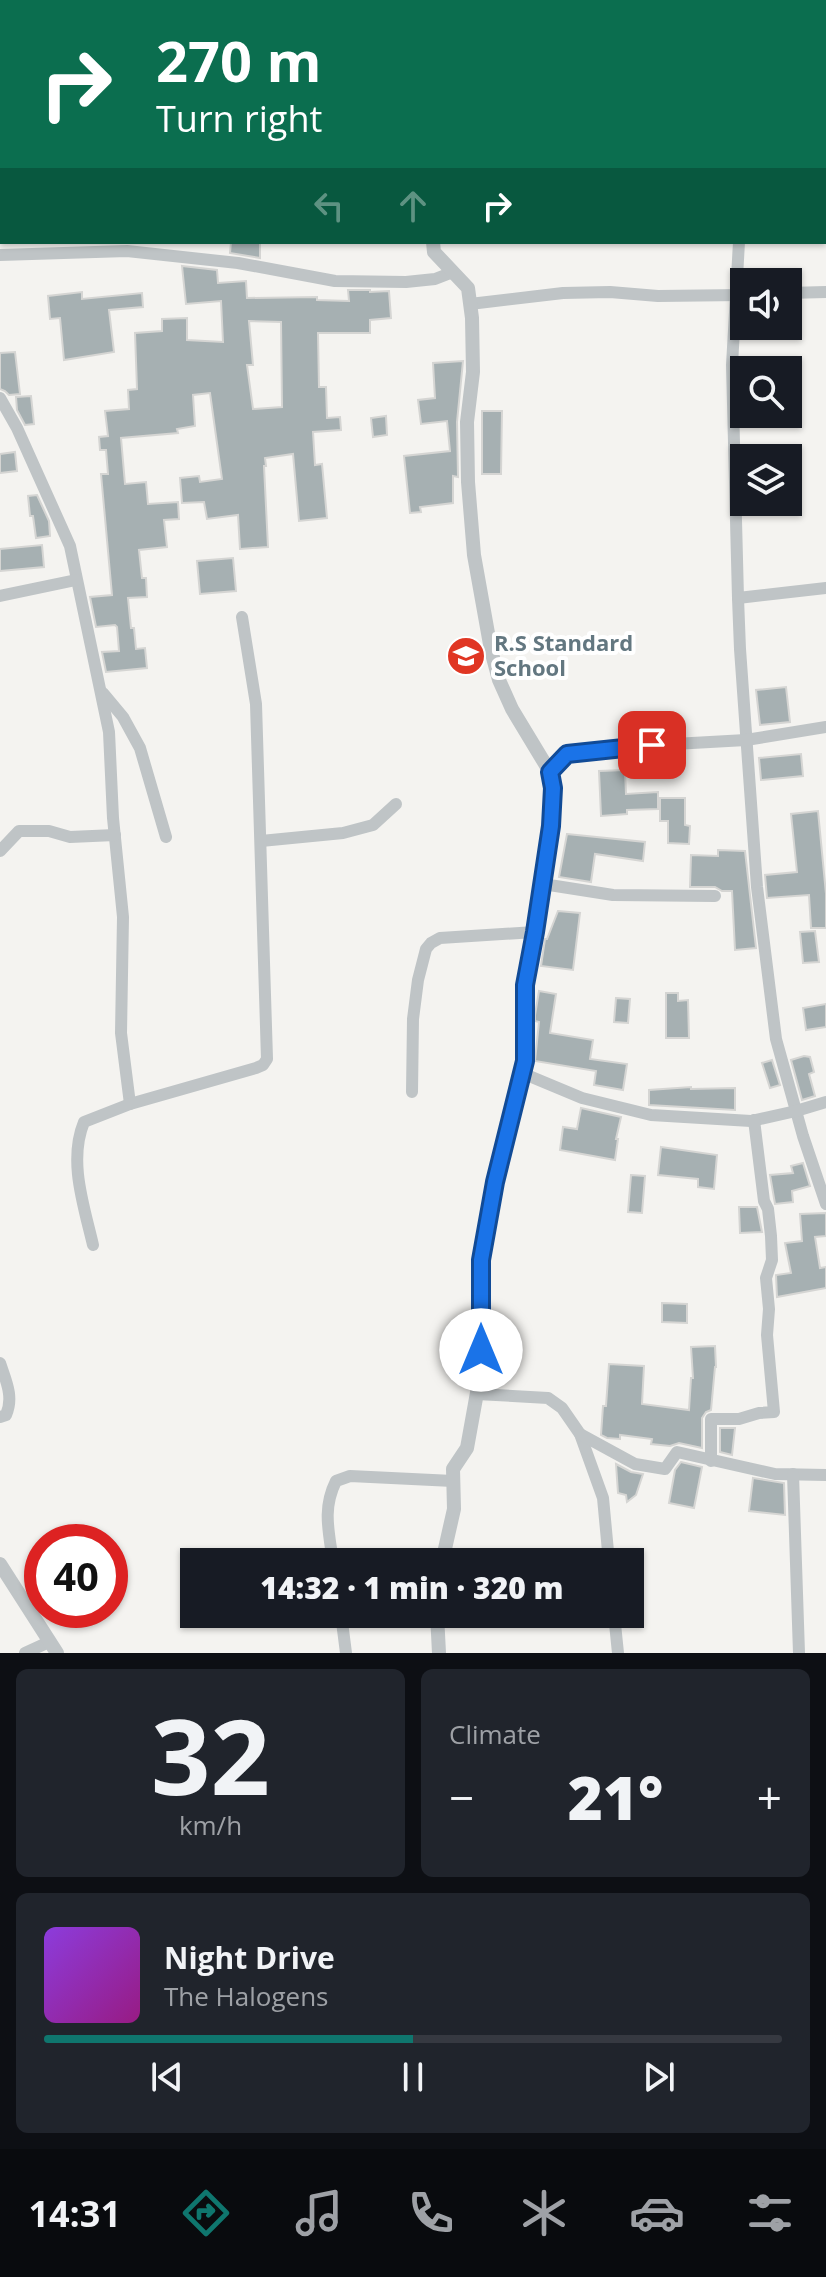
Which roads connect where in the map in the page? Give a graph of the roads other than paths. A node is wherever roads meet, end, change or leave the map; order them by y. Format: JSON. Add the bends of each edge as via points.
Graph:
{"nodes":[{"id":1,"x":433,"y":244,"type":"edge"},
{"id":2,"x":739,"y":244,"type":"edge"},
{"id":3,"x":0,"y":255,"type":"edge"},
{"id":4,"x":739,"y":268,"type":"edge"},
{"id":5,"x":453,"y":272,"type":"junction"},
{"id":6,"x":826,"y":292,"type":"edge"},
{"id":7,"x":802,"y":293,"type":"edge"},
{"id":8,"x":730,"y":295,"type":"edge"},
{"id":9,"x":470,"y":304,"type":"junction"},
{"id":10,"x":735,"y":340,"type":"edge"},
{"id":11,"x":0,"y":398,"type":"edge"},
{"id":12,"x":76,"y":580,"type":"junction"},
{"id":13,"x":826,"y":588,"type":"edge"},
{"id":14,"x":0,"y":596,"type":"edge"},
{"id":15,"x":738,"y":598,"type":"junction"},
{"id":16,"x":242,"y":617,"type":"dead end"},
{"id":17,"x":101,"y":691,"type":"junction"},
{"id":18,"x":826,"y":727,"type":"edge"},
{"id":19,"x":746,"y":740,"type":"junction"},
{"id":20,"x":550,"y":772,"type":"junction"},
{"id":21,"x":396,"y":804,"type":"dead end"},
{"id":22,"x":115,"y":835,"type":"junction"},
{"id":23,"x":166,"y":837,"type":"dead end"},
{"id":24,"x":261,"y":841,"type":"junction"},
{"id":25,"x":0,"y":851,"type":"edge"},
{"id":26,"x":543,"y":884,"type":"junction"},
{"id":27,"x":715,"y":896,"type":"dead end"},
{"id":28,"x":535,"y":932,"type":"junction"},
{"id":29,"x":522,"y":1073,"type":"junction"},
{"id":30,"x":412,"y":1092,"type":"dead end"},
{"id":31,"x":826,"y":1102,"type":"edge"},
{"id":32,"x":130,"y":1104,"type":"junction"},
{"id":33,"x":796,"y":1111,"type":"junction"},
{"id":34,"x":754,"y":1120,"type":"junction"},
{"id":35,"x":826,"y":1204,"type":"edge"},
{"id":36,"x":93,"y":1245,"type":"dead end"},
{"id":37,"x":0,"y":1363,"type":"edge"},
{"id":38,"x":477,"y":1394,"type":"junction"},
{"id":39,"x":0,"y":1417,"type":"edge"},
{"id":40,"x":580,"y":1434,"type":"junction"},
{"id":41,"x":711,"y":1461,"type":"junction"},
{"id":42,"x":793,"y":1474,"type":"junction"},
{"id":43,"x":826,"y":1475,"type":"edge"},
{"id":44,"x":453,"y":1481,"type":"junction"},
{"id":45,"x":331,"y":1548,"type":"edge"},
{"id":46,"x":445,"y":1548,"type":"edge"},
{"id":47,"x":608,"y":1548,"type":"edge"},
{"id":48,"x":0,"y":1564,"type":"edge"},
{"id":49,"x":343,"y":1628,"type":"edge"},
{"id":50,"x":438,"y":1628,"type":"edge"},
{"id":51,"x":615,"y":1628,"type":"edge"},
{"id":52,"x":53,"y":1648,"type":"edge"},
{"id":53,"x":25,"y":1653,"type":"edge"},
{"id":54,"x":346,"y":1653,"type":"edge"},
{"id":55,"x":439,"y":1653,"type":"edge"},
{"id":56,"x":618,"y":1653,"type":"edge"},
{"id":57,"x":799,"y":1653,"type":"edge"}],
"edges":[{"from":1,"to":5,"type":"street"},
{"from":2,"to":4,"type":"street"},
{"from":3,"to":5,"type":"street","via":[[127,251],[335,281],[406,282]]},
{"from":5,"to":9,"type":"street","via":[[468,288]]},
{"from":6,"to":7,"type":"street"},
{"from":8,"to":9,"type":"street","via":[[563,293]]},
{"from":9,"to":20,"type":"street","via":[[468,482],[483,611],[499,680]]},
{"from":10,"to":15,"type":"street"},
{"from":11,"to":12,"type":"street","via":[[70,546]]},
{"from":12,"to":14,"type":"street"},
{"from":12,"to":17,"type":"street"},
{"from":13,"to":15,"type":"street"},
{"from":15,"to":19,"type":"street"},
{"from":16,"to":24,"type":"street","via":[[256,704]]},
{"from":17,"to":22,"type":"street"},
{"from":17,"to":23,"type":"street","via":[[140,748]]},
{"from":18,"to":19,"type":"street"},
{"from":19,"to":20,"type":"street","via":[[567,754]]},
{"from":19,"to":33,"type":"street","via":[[776,1039]]},
{"from":20,"to":26,"type":"street","via":[[553,799]]},
{"from":21,"to":24,"type":"street","via":[[373,825]]},
{"from":22,"to":25,"type":"street","via":[[19,831]]},
{"from":22,"to":32,"type":"street","via":[[123,917],[121,1033]]},
{"from":24,"to":32,"type":"street","via":[[267,1059],[256,1068]]},
{"from":26,"to":27,"type":"street","via":[[613,895]]},
{"from":26,"to":28,"type":"street"},
{"from":28,"to":29,"type":"street","via":[[525,985]]},
{"from":28,"to":30,"type":"street","via":[[440,938],[426,949],[413,1019]]},
{"from":29,"to":34,"type":"street","via":[[582,1098],[651,1115]]},
{"from":29,"to":38,"type":"street","via":[[483,1240]]},
{"from":31,"to":33,"type":"street"},
{"from":32,"to":36,"type":"street","via":[[84,1122],[81,1131],[78,1175]]},
{"from":33,"to":34,"type":"street"},
{"from":33,"to":35,"type":"street"},
{"from":34,"to":41,"type":"street","via":[[771,1236],[766,1278],[774,1412],[711,1419]]},
{"from":37,"to":39,"type":"street","via":[[11,1405]]},
{"from":38,"to":40,"type":"street","via":[[548,1398]]},
{"from":38,"to":44,"type":"street","via":[[467,1448],[453,1469]]},
{"from":40,"to":41,"type":"street","via":[[635,1464],[665,1469],[677,1452]]},
{"from":40,"to":47,"type":"street","via":[[603,1498]]},
{"from":41,"to":42,"type":"street"},
{"from":42,"to":43,"type":"street"},
{"from":42,"to":57,"type":"street"},
{"from":44,"to":45,"type":"street","via":[[350,1476],[336,1481],[326,1512]]},
{"from":44,"to":46,"type":"street","via":[[454,1509]]},
{"from":48,"to":52,"type":"street"},
{"from":49,"to":54,"type":"street"},
{"from":50,"to":55,"type":"street"},
{"from":51,"to":56,"type":"street"},
{"from":52,"to":53,"type":"street"}]}
